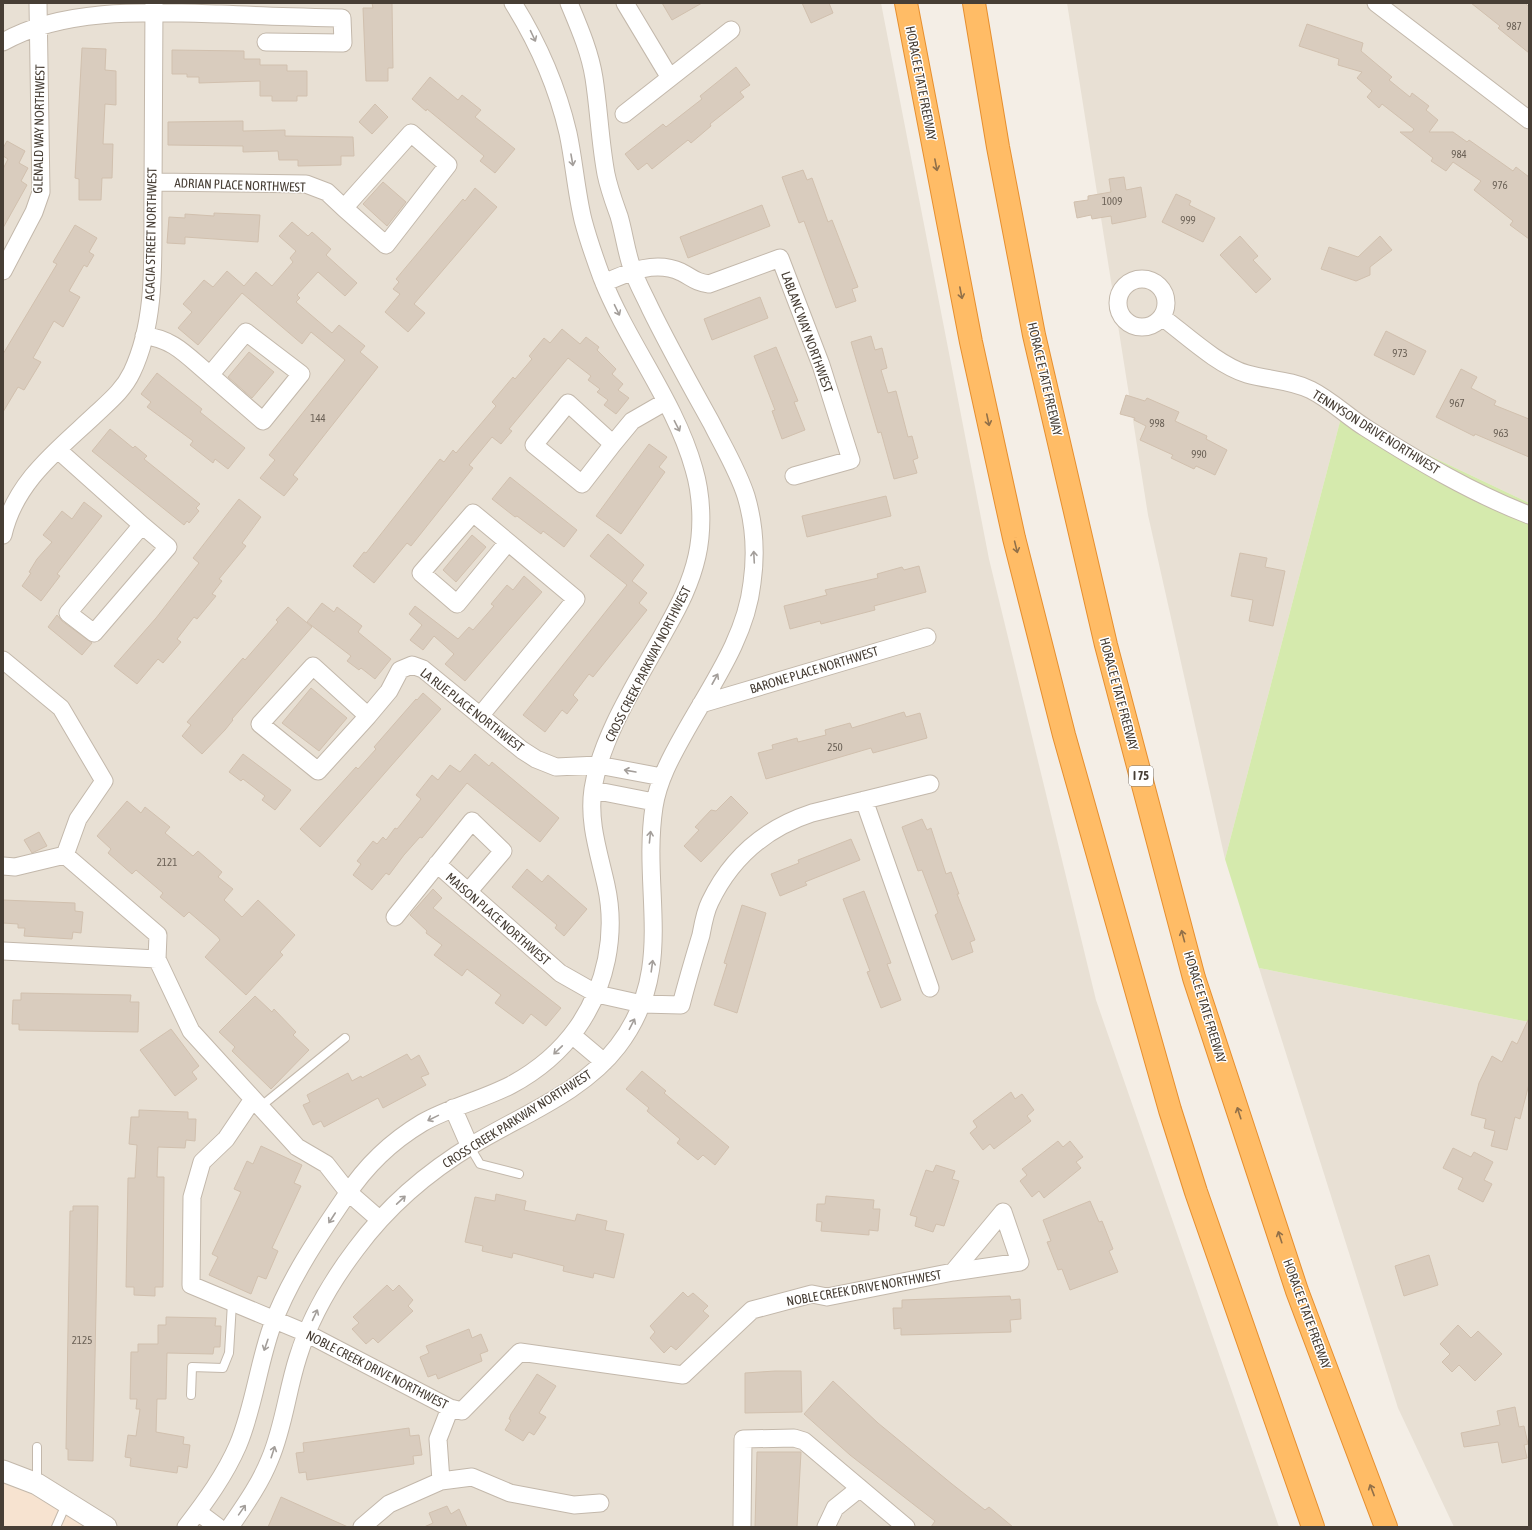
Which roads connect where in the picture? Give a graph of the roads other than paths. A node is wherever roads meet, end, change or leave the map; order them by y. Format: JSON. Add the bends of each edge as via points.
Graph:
{"nodes":[{"id":1,"x":38,"y":3,"type":"edge"},
{"id":2,"x":513,"y":3,"type":"edge"},
{"id":3,"x":570,"y":3,"type":"edge"},
{"id":4,"x":625,"y":3,"type":"edge"},
{"id":5,"x":906,"y":3,"type":"edge"},
{"id":6,"x":974,"y":3,"type":"edge"},
{"id":7,"x":1376,"y":3,"type":"edge"},
{"id":8,"x":154,"y":7,"type":"edge"},
{"id":9,"x":240,"y":9,"type":"edge"},
{"id":10,"x":39,"y":26,"type":"junction"},
{"id":11,"x":731,"y":30,"type":"dead end"},
{"id":12,"x":3,"y":42,"type":"edge"},
{"id":13,"x":266,"y":42,"type":"dead end"},
{"id":14,"x":670,"y":78,"type":"junction"},
{"id":15,"x":624,"y":114,"type":"dead end"},
{"id":16,"x":1529,"y":120,"type":"edge"},
{"id":17,"x":153,"y":182,"type":"junction"},
{"id":18,"x":344,"y":208,"type":"junction"},
{"id":19,"x":632,"y":271,"type":"junction"},
{"id":20,"x":3,"y":272,"type":"edge"},
{"id":21,"x":604,"y":283,"type":"junction"},
{"id":22,"x":1162,"y":317,"type":"dead end"},
{"id":23,"x":144,"y":336,"type":"junction"},
{"id":24,"x":210,"y":375,"type":"junction"},
{"id":25,"x":665,"y":402,"type":"junction"},
{"id":26,"x":613,"y":444,"type":"junction"},
{"id":27,"x":58,"y":450,"type":"junction"},
{"id":28,"x":794,"y":476,"type":"dead end"},
{"id":29,"x":1529,"y":515,"type":"edge"},
{"id":30,"x":142,"y":525,"type":"junction"},
{"id":31,"x":3,"y":535,"type":"edge"},
{"id":32,"x":508,"y":542,"type":"junction"},
{"id":33,"x":927,"y":637,"type":"dead end"},
{"id":34,"x":3,"y":660,"type":"edge"},
{"id":35,"x":701,"y":704,"type":"junction"},
{"id":36,"x":368,"y":716,"type":"junction"},
{"id":37,"x":480,"y":716,"type":"junction"},
{"id":38,"x":598,"y":765,"type":"junction"},
{"id":39,"x":662,"y":777,"type":"junction"},
{"id":40,"x":930,"y":784,"type":"dead end"},
{"id":41,"x":593,"y":790,"type":"junction"},
{"id":42,"x":864,"y":800,"type":"junction"},
{"id":43,"x":654,"y":802,"type":"junction"},
{"id":44,"x":65,"y":855,"type":"junction"},
{"id":45,"x":437,"y":864,"type":"junction"},
{"id":46,"x":3,"y":866,"type":"edge"},
{"id":47,"x":468,"y":892,"type":"junction"},
{"id":48,"x":395,"y":917,"type":"dead end"},
{"id":49,"x":3,"y":952,"type":"edge"},
{"id":50,"x":157,"y":959,"type":"junction"},
{"id":51,"x":930,"y":988,"type":"dead end"},
{"id":52,"x":597,"y":994,"type":"junction"},
{"id":53,"x":642,"y":1004,"type":"junction"},
{"id":54,"x":572,"y":1035,"type":"junction"},
{"id":55,"x":345,"y":1038,"type":"dead end"},
{"id":56,"x":604,"y":1062,"type":"junction"},
{"id":57,"x":256,"y":1103,"type":"junction"},
{"id":58,"x":453,"y":1108,"type":"junction"},
{"id":59,"x":470,"y":1147,"type":"junction"},
{"id":60,"x":519,"y":1174,"type":"dead end"},
{"id":61,"x":348,"y":1192,"type":"junction"},
{"id":62,"x":380,"y":1220,"type":"junction"},
{"id":63,"x":952,"y":1272,"type":"dead end"},
{"id":64,"x":232,"y":1303,"type":"junction"},
{"id":65,"x":274,"y":1322,"type":"junction"},
{"id":66,"x":306,"y":1334,"type":"junction"},
{"id":67,"x":191,"y":1394,"type":"dead end"},
{"id":68,"x":450,"y":1408,"type":"junction"},
{"id":69,"x":38,"y":1448,"type":"dead end"},
{"id":70,"x":3,"y":1471,"type":"edge"},
{"id":71,"x":441,"y":1481,"type":"junction"},
{"id":72,"x":37,"y":1484,"type":"junction"},
{"id":73,"x":860,"y":1488,"type":"junction"},
{"id":74,"x":67,"y":1502,"type":"junction"},
{"id":75,"x":600,"y":1502,"type":"dead end"},
{"id":76,"x":198,"y":1512,"type":"junction"},
{"id":77,"x":56,"y":1527,"type":"edge"},
{"id":78,"x":106,"y":1527,"type":"edge"},
{"id":79,"x":186,"y":1527,"type":"edge"},
{"id":80,"x":218,"y":1527,"type":"edge"},
{"id":81,"x":230,"y":1527,"type":"edge"},
{"id":82,"x":362,"y":1527,"type":"edge"},
{"id":83,"x":742,"y":1527,"type":"edge"},
{"id":84,"x":826,"y":1527,"type":"edge"},
{"id":85,"x":906,"y":1527,"type":"edge"},
{"id":86,"x":1312,"y":1527,"type":"edge"},
{"id":87,"x":1386,"y":1527,"type":"edge"}],
"edges":[{"from":1,"to":10,"type":"street","name":"GLENALD WAY NORTHWEST"},
{"from":2,"to":21,"type":"street","name":"CROSS CREEK PARKWAY NORTHWEST","one_way":true,"via":[[531,32],[555,87],[567,131],[583,220]]},
{"from":3,"to":19,"type":"street","name":"CROSS CREEK PARKWAY NORTHWEST","via":[[594,75],[607,180]]},
{"from":4,"to":14,"type":"street"},
{"from":5,"to":86,"type":"highway","name":"HORACE E TATE FREEWAY","one_way":true,"via":[[972,350],[1014,538],[1064,735],[1170,1110]]},
{"from":87,"to":6,"type":"highway","name":"HORACE E TATE FREEWAY","number":"I 75","one_way":true,"via":[[1297,1291],[1194,978],[1106,645],[1034,335]]},
{"from":7,"to":16,"type":"street"},
{"from":8,"to":9,"type":"street"},
{"from":8,"to":10,"type":"street"},
{"from":8,"to":17,"type":"street","name":"ACACIA STREET NORTHWEST"},
{"from":9,"to":13,"type":"street","via":[[342,18],[343,43]]},
{"from":10,"to":12,"type":"street"},
{"from":10,"to":20,"type":"street","name":"GLENALD WAY NORTHWEST","via":[[41,192],[34,212]]},
{"from":11,"to":14,"type":"street"},
{"from":14,"to":15,"type":"street"},
{"from":17,"to":18,"type":"street","name":"ADRIAN PLACE NORTHWEST","via":[[306,184],[327,192]]},
{"from":17,"to":23,"type":"street","name":"ACACIA STREET NORTHWEST","via":[[152,285]]},
{"from":18,"to":18,"type":"street","name":"ADRIAN PLACE NORTHWEST","via":[[411,133],[448,165],[386,244]]},
{"from":19,"to":21,"type":"street","name":"LABLANC WAY NORTHWEST"},
{"from":19,"to":28,"type":"street","name":"LABLANC WAY NORTHWEST","via":[[666,267],[681,272],[697,282],[709,284],[780,258],[821,365],[851,460]]},
{"from":35,"to":19,"type":"street","name":"CROSS CREEK PARKWAY NORTHWEST","one_way":true,"via":[[733,646],[747,610],[754,565],[752,523],[746,495],[734,466],[662,334]]},
{"from":21,"to":25,"type":"street","name":"CROSS CREEK PARKWAY NORTHWEST","one_way":true},
{"from":22,"to":29,"type":"street","name":"TENNYSON DRIVE NORTHWEST","via":[[1227,366],[1246,374],[1291,382],[1311,390],[1365,428],[1425,465],[1468,488]]},
{"from":23,"to":24,"type":"street","via":[[170,342]]},
{"from":23,"to":27,"type":"street","name":"ACACIA STREET NORTHWEST","via":[[132,371],[121,390]]},
{"from":24,"to":24,"type":"street","via":[[264,421],[301,374],[246,332]]},
{"from":25,"to":26,"type":"street","via":[[632,422]]},
{"from":25,"to":38,"type":"street","name":"CROSS CREEK PARKWAY NORTHWEST","one_way":true,"via":[[686,443],[696,474],[701,511],[698,551],[683,598],[620,714]]},
{"from":26,"to":26,"type":"street","via":[[582,484],[534,445],[568,404]]},
{"from":27,"to":30,"type":"street"},
{"from":27,"to":31,"type":"street","name":"ACACIA STREET NORTHWEST","via":[[26,482],[6,519]]},
{"from":30,"to":30,"type":"street","via":[[168,548],[94,633],[68,613]]},
{"from":32,"to":32,"type":"street","via":[[457,604],[421,573],[473,513]]},
{"from":32,"to":37,"type":"street","via":[[576,599]]},
{"from":33,"to":35,"type":"street","name":"BARONE PLACE NORTHWEST"},
{"from":34,"to":44,"type":"street","via":[[61,708],[104,781],[78,819]]},
{"from":35,"to":39,"type":"street","name":"CROSS CREEK PARKWAY NORTHWEST"},
{"from":36,"to":36,"type":"street","name":"LA RUE PLACE NORTHWEST","via":[[313,666],[260,724],[318,771]]},
{"from":36,"to":37,"type":"street","name":"LA RUE PLACE NORTHWEST","via":[[389,691],[400,670],[412,665],[423,669]]},
{"from":37,"to":38,"type":"street","name":"LA RUE PLACE NORTHWEST","via":[[536,759],[556,767]]},
{"from":39,"to":38,"type":"street","name":"LA RUE PLACE NORTHWEST","one_way":true},
{"from":38,"to":41,"type":"street","name":"CROSS CREEK PARKWAY NORTHWEST"},
{"from":39,"to":43,"type":"street","name":"CROSS CREEK PARKWAY NORTHWEST"},
{"from":40,"to":42,"type":"street"},
{"from":41,"to":43,"type":"street"},
{"from":41,"to":52,"type":"street","name":"CROSS CREEK PARKWAY NORTHWEST","via":[[593,831],[608,891],[611,921],[608,958]]},
{"from":42,"to":51,"type":"street"},
{"from":42,"to":53,"type":"street","name":"MAISON PLACE NORTHWEST","via":[[794,819],[770,831],[748,848],[726,872],[709,903],[681,1005]]},
{"from":53,"to":43,"type":"street","name":"CROSS CREEK PARKWAY NORTHWEST","one_way":true,"via":[[650,978],[654,951],[650,845]]},
{"from":44,"to":46,"type":"street","via":[[15,867]]},
{"from":44,"to":50,"type":"street","via":[[158,935]]},
{"from":45,"to":47,"type":"street","name":"MAISON PLACE NORTHWEST"},
{"from":45,"to":47,"type":"street","via":[[472,821],[503,851]]},
{"from":45,"to":48,"type":"street","name":"MAISON PLACE NORTHWEST"},
{"from":47,"to":52,"type":"street","name":"MAISON PLACE NORTHWEST","via":[[560,973]]},
{"from":49,"to":50,"type":"street"},
{"from":50,"to":57,"type":"street","via":[[191,1031]]},
{"from":52,"to":53,"type":"street","name":"MAISON PLACE NORTHWEST"},
{"from":52,"to":54,"type":"street","name":"CROSS CREEK PARKWAY NORTHWEST"},
{"from":56,"to":53,"type":"street","name":"CROSS CREEK PARKWAY NORTHWEST","one_way":true,"via":[[630,1029]]},
{"from":54,"to":56,"type":"street"},
{"from":54,"to":58,"type":"street","name":"CROSS CREEK PARKWAY NORTHWEST","one_way":true,"via":[[543,1065],[509,1086]]},
{"from":55,"to":57,"type":"lane"},
{"from":56,"to":59,"type":"street","name":"CROSS CREEK PARKWAY NORTHWEST","via":[[569,1090]]},
{"from":57,"to":61,"type":"street","via":[[296,1148],[326,1164]]},
{"from":57,"to":64,"type":"street","name":"NOBLE CREEK DRIVE NORTHWEST","via":[[226,1139],[202,1162],[192,1197],[191,1285]]},
{"from":58,"to":59,"type":"street"},
{"from":58,"to":61,"type":"street","name":"CROSS CREEK PARKWAY NORTHWEST","one_way":true,"via":[[422,1123],[393,1143],[369,1166]]},
{"from":59,"to":60,"type":"lane","via":[[480,1164]]},
{"from":62,"to":59,"type":"street","name":"CROSS CREEK PARKWAY NORTHWEST","one_way":true,"via":[[422,1180]]},
{"from":61,"to":62,"type":"street"},
{"from":61,"to":65,"type":"street","name":"CROSS CREEK PARKWAY NORTHWEST","one_way":true,"via":[[299,1269]]},
{"from":66,"to":62,"type":"street","name":"CROSS CREEK PARKWAY NORTHWEST","one_way":true,"via":[[339,1273]]},
{"from":63,"to":68,"type":"street","name":"NOBLE CREEK DRIVE NORTHWEST","via":[[827,1297],[812,1294],[752,1310],[683,1376],[520,1352],[462,1412]]},
{"from":64,"to":65,"type":"street","name":"NOBLE CREEK DRIVE NORTHWEST"},
{"from":64,"to":67,"type":"lane","via":[[229,1352],[223,1368],[192,1367]]},
{"from":65,"to":66,"type":"street","name":"NOBLE CREEK DRIVE NORTHWEST"},
{"from":65,"to":76,"type":"street","name":"CROSS CREEK PARKWAY NORTHWEST","one_way":true,"via":[[238,1444],[222,1476]]},
{"from":66,"to":68,"type":"street","name":"NOBLE CREEK DRIVE NORTHWEST"},
{"from":81,"to":66,"type":"street","name":"CROSS CREEK PARKWAY NORTHWEST","one_way":true,"via":[[253,1494],[271,1458],[296,1361]]},
{"from":68,"to":71,"type":"street","via":[[438,1439]]},
{"from":69,"to":72,"type":"lane"},
{"from":70,"to":72,"type":"street"},
{"from":71,"to":75,"type":"street","via":[[472,1477],[510,1493],[574,1505]]},
{"from":71,"to":82,"type":"street","via":[[389,1504]]},
{"from":72,"to":74,"type":"street"},
{"from":73,"to":83,"type":"street","via":[[804,1441],[794,1438],[743,1439]]},
{"from":73,"to":84,"type":"street","via":[[835,1508]]},
{"from":73,"to":85,"type":"street"},
{"from":74,"to":77,"type":"lane"},
{"from":74,"to":78,"type":"street"},
{"from":76,"to":79,"type":"street","name":"CROSS CREEK PARKWAY NORTHWEST"},
{"from":76,"to":80,"type":"street"}]}
